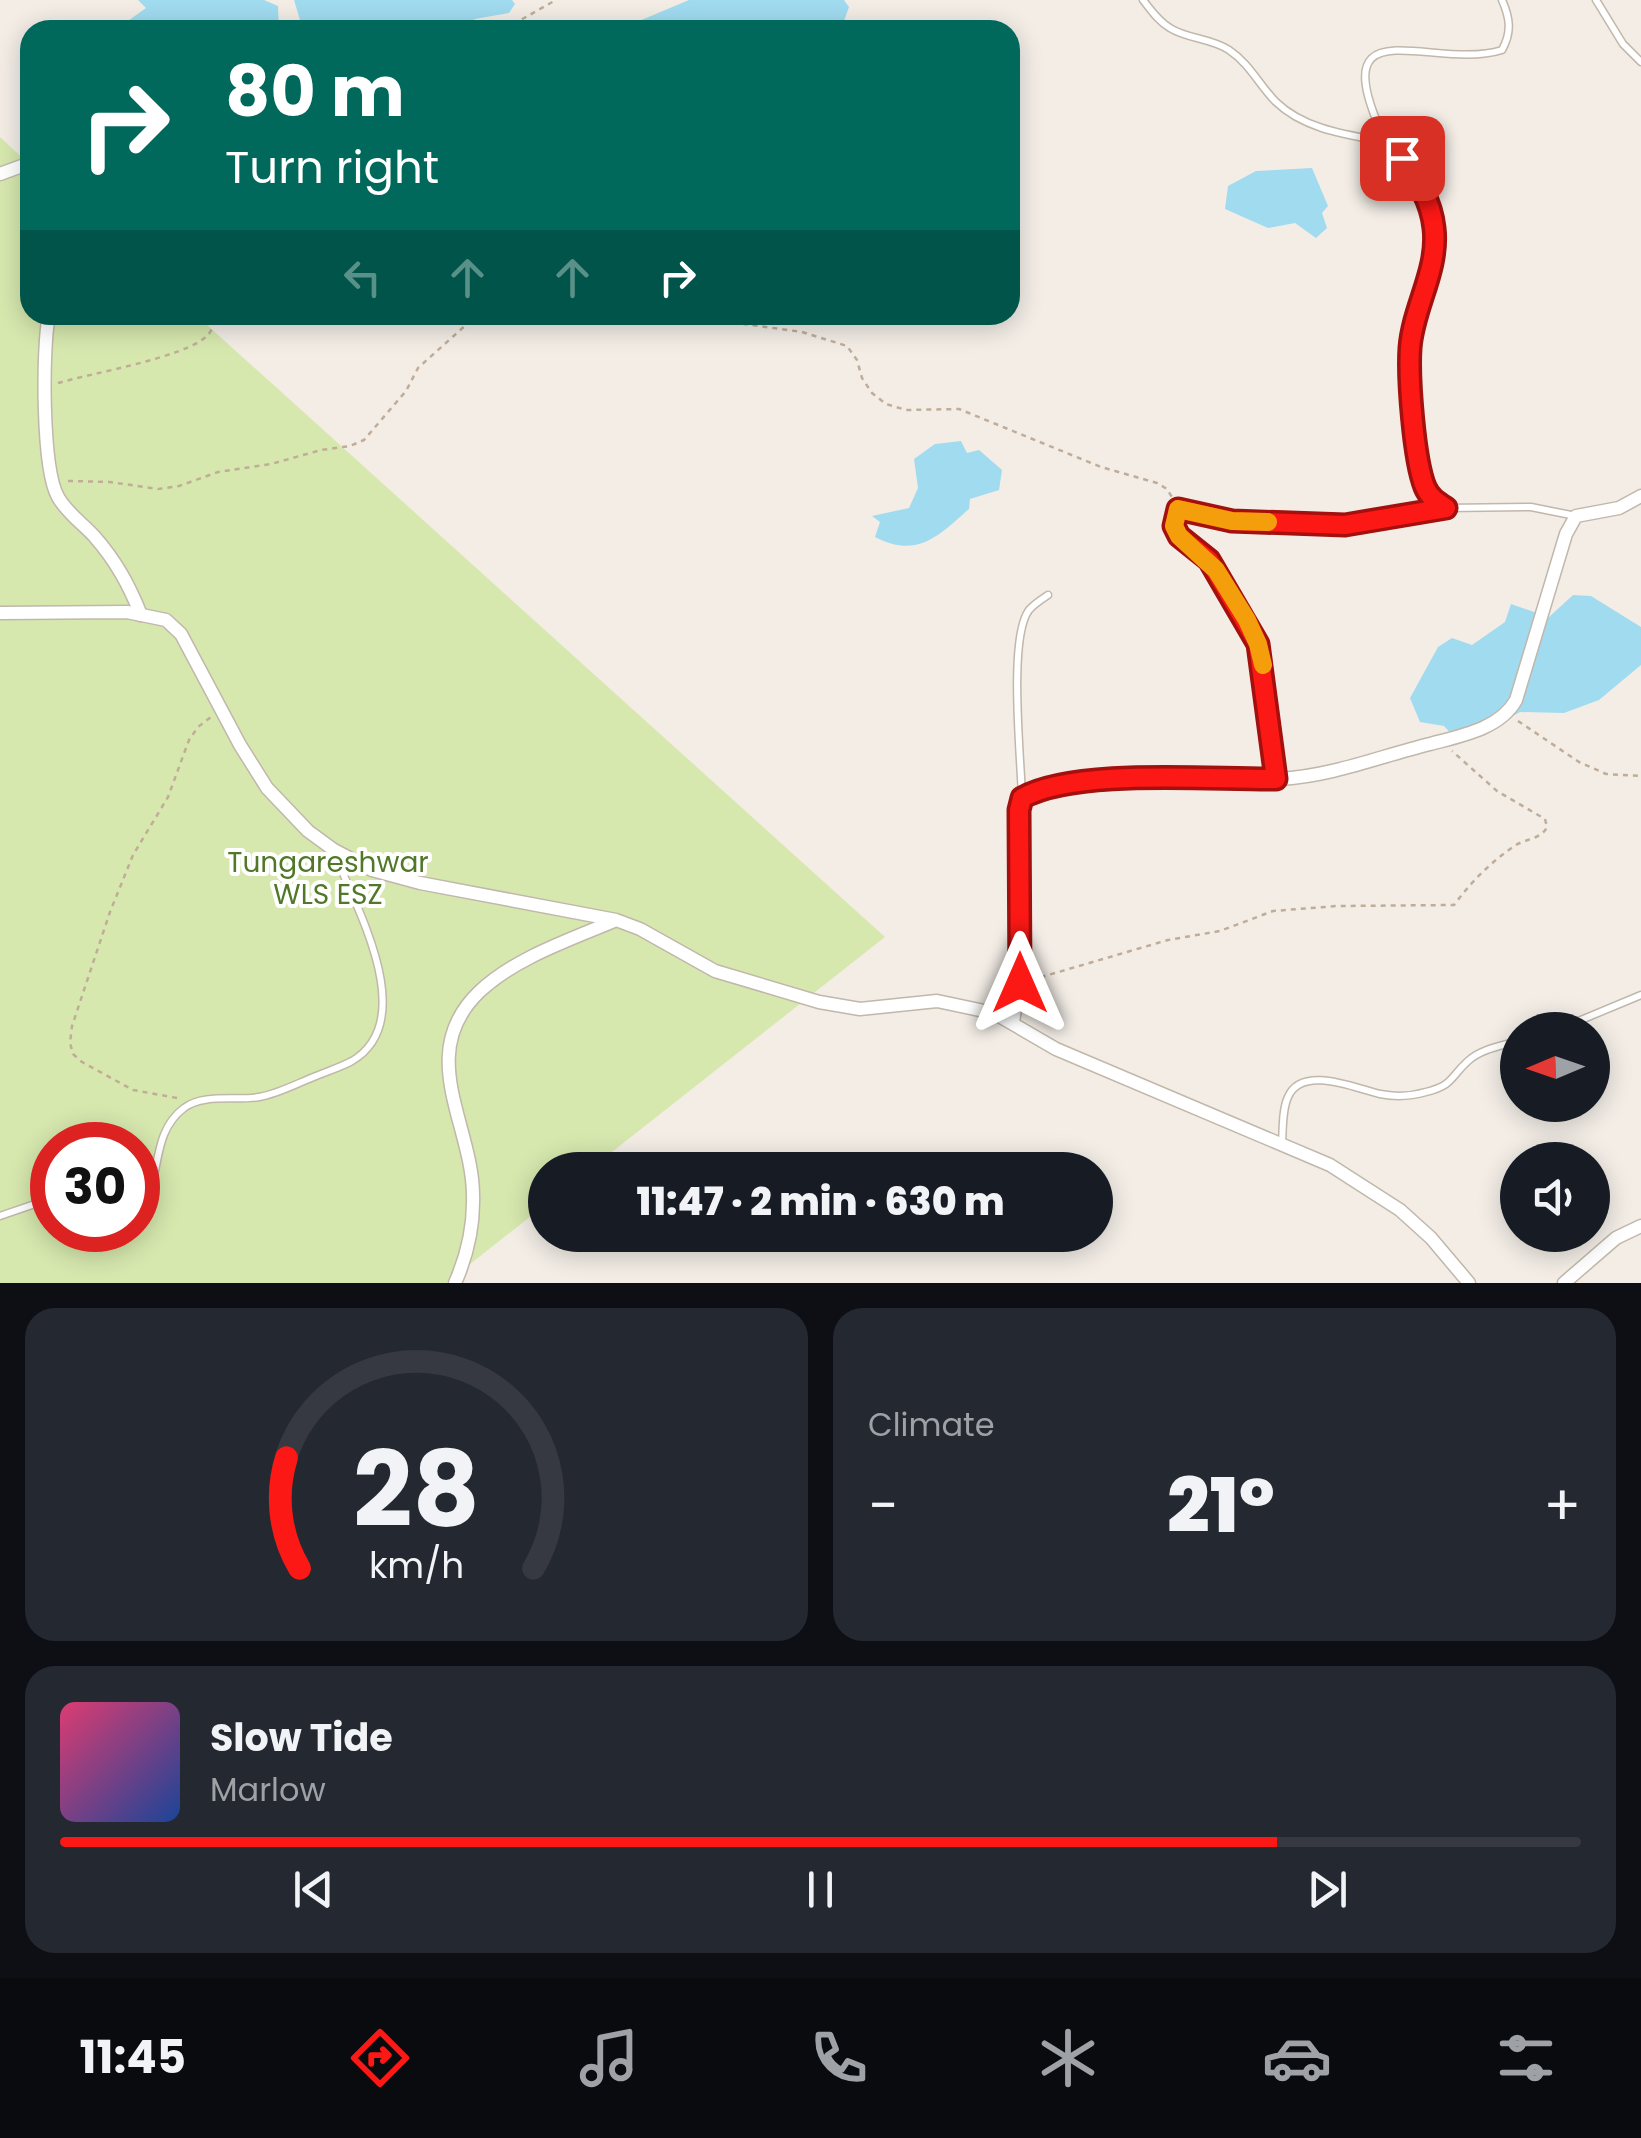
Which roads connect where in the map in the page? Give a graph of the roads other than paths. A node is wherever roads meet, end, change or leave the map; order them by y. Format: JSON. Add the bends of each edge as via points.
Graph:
{"nodes":[{"id":1,"x":1143,"y":0,"type":"edge"},
{"id":2,"x":1502,"y":0,"type":"edge"},
{"id":3,"x":1596,"y":0,"type":"edge"},
{"id":4,"x":1641,"y":62,"type":"edge"},
{"id":5,"x":1386,"y":142,"type":"junction"},
{"id":6,"x":50,"y":325,"type":"edge"},
{"id":7,"x":1641,"y":496,"type":"edge"},
{"id":8,"x":1446,"y":508,"type":"junction"},
{"id":9,"x":1576,"y":516,"type":"junction"},
{"id":10,"x":1048,"y":594,"type":"dead end"},
{"id":11,"x":0,"y":613,"type":"edge"},
{"id":12,"x":141,"y":615,"type":"junction"},
{"id":13,"x":1276,"y":779,"type":"junction"},
{"id":14,"x":1022,"y":798,"type":"junction"},
{"id":15,"x":334,"y":850,"type":"junction"},
{"id":16,"x":616,"y":920,"type":"junction"},
{"id":17,"x":1641,"y":995,"type":"edge"},
{"id":18,"x":1600,"y":1012,"type":"edge"},
{"id":19,"x":1013,"y":1022,"type":"junction"},
{"id":20,"x":1500,"y":1047,"type":"edge"},
{"id":21,"x":160,"y":1142,"type":"edge"},
{"id":22,"x":1282,"y":1144,"type":"junction"},
{"id":23,"x":30,"y":1206,"type":"edge"},
{"id":24,"x":0,"y":1216,"type":"edge"},
{"id":25,"x":1641,"y":1226,"type":"edge"},
{"id":26,"x":1570,"y":1281,"type":"edge"},
{"id":27,"x":455,"y":1283,"type":"edge"},
{"id":28,"x":1469,"y":1283,"type":"edge"}],
"edges":[{"from":1,"to":5,"type":"lane","via":[[1173,30],[1225,48],[1247,64],[1277,103],[1303,120]]},
{"from":2,"to":5,"type":"lane","via":[[1509,16],[1502,50],[1394,49],[1369,62],[1365,94]]},
{"from":3,"to":4,"type":"lane"},
{"from":5,"to":8,"type":"lane","via":[[1426,194],[1434,228],[1410,349],[1418,460],[1425,487]]},
{"from":6,"to":12,"type":"street","via":[[45,413],[56,495],[126,576]]},
{"from":7,"to":9,"type":"street"},
{"from":8,"to":9,"type":"lane","via":[[1531,508]]},
{"from":8,"to":13,"type":"lane","via":[[1345,525],[1232,521],[1178,509],[1179,536],[1209,560],[1258,644]]},
{"from":9,"to":13,"type":"street","via":[[1508,714],[1470,733],[1335,773]]},
{"from":10,"to":14,"type":"lane","via":[[1021,628]]},
{"from":11,"to":12,"type":"street"},
{"from":12,"to":15,"type":"street","via":[[174,626],[267,788]]},
{"from":13,"to":14,"type":"street","via":[[1094,780],[1051,785]]},
{"from":14,"to":19,"type":"street","via":[[1020,983]]},
{"from":15,"to":16,"type":"street","via":[[372,870],[420,883]]},
{"from":15,"to":21,"type":"lane","via":[[384,986],[376,1034],[353,1060],[262,1097],[185,1106]]},
{"from":16,"to":19,"type":"street","via":[[715,970],[819,1002],[860,1008],[936,1000]]},
{"from":16,"to":27,"type":"street","via":[[544,951],[479,992],[452,1036],[450,1090],[474,1194],[470,1240]]},
{"from":17,"to":18,"type":"lane"},
{"from":19,"to":22,"type":"street","via":[[1056,1049]]},
{"from":20,"to":22,"type":"lane","via":[[1469,1060],[1449,1084],[1424,1093],[1380,1094],[1328,1080],[1298,1086],[1286,1100]]},
{"from":22,"to":28,"type":"street","via":[[1330,1165],[1400,1210]]},
{"from":23,"to":24,"type":"lane"},
{"from":25,"to":26,"type":"street","via":[[1616,1238]]}]}
